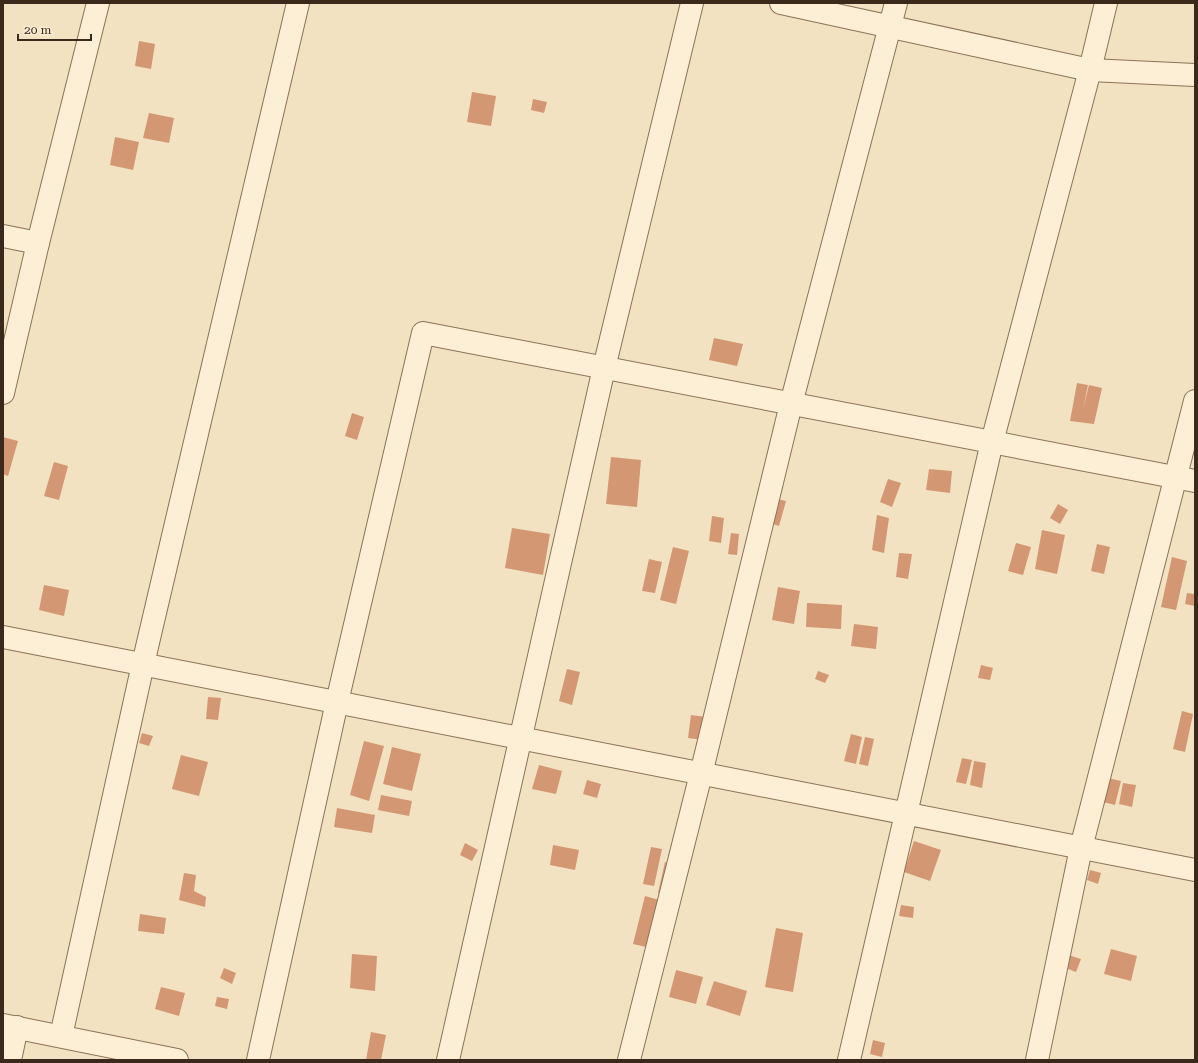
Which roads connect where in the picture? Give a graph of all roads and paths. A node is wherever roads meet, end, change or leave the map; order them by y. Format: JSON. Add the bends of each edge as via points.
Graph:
{"nodes":[{"id":1,"x":98,"y":3,"type":"edge"},
{"id":2,"x":298,"y":3,"type":"edge"},
{"id":3,"x":692,"y":3,"type":"edge"},
{"id":4,"x":781,"y":3,"type":"edge"},
{"id":5,"x":896,"y":3,"type":"edge"},
{"id":6,"x":1106,"y":3,"type":"edge"},
{"id":7,"x":891,"y":27,"type":"junction"},
{"id":8,"x":1090,"y":70,"type":"junction"},
{"id":9,"x":1195,"y":75,"type":"edge"},
{"id":10,"x":3,"y":236,"type":"edge"},
{"id":11,"x":38,"y":243,"type":"junction"},
{"id":12,"x":604,"y":368,"type":"junction"},
{"id":13,"x":3,"y":393,"type":"edge"},
{"id":14,"x":1195,"y":401,"type":"edge"},
{"id":15,"x":791,"y":404,"type":"junction"},
{"id":16,"x":992,"y":442,"type":"junction"},
{"id":17,"x":1185,"y":479,"type":"edge"},
{"id":18,"x":3,"y":637,"type":"edge"},
{"id":19,"x":143,"y":664,"type":"junction"},
{"id":20,"x":337,"y":702,"type":"junction"},
{"id":21,"x":521,"y":738,"type":"junction"},
{"id":22,"x":701,"y":774,"type":"junction"},
{"id":23,"x":906,"y":814,"type":"junction"},
{"id":24,"x":1081,"y":848,"type":"junction"},
{"id":25,"x":1195,"y":870,"type":"edge"},
{"id":26,"x":10,"y":1026,"type":"edge"},
{"id":27,"x":61,"y":1036,"type":"junction"},
{"id":28,"x":10,"y":1060,"type":"edge"},
{"id":29,"x":177,"y":1060,"type":"edge"},
{"id":30,"x":258,"y":1060,"type":"edge"},
{"id":31,"x":448,"y":1060,"type":"edge"},
{"id":32,"x":628,"y":1060,"type":"edge"},
{"id":33,"x":849,"y":1060,"type":"edge"},
{"id":34,"x":1037,"y":1060,"type":"edge"}],
"edges":[{"from":1,"to":11,"type":"street"},
{"from":2,"to":19,"type":"street"},
{"from":3,"to":12,"type":"street"},
{"from":4,"to":7,"type":"street"},
{"from":5,"to":7,"type":"street"},
{"from":6,"to":8,"type":"street"},
{"from":7,"to":8,"type":"street"},
{"from":7,"to":15,"type":"street"},
{"from":8,"to":9,"type":"street"},
{"from":8,"to":16,"type":"street"},
{"from":10,"to":11,"type":"street"},
{"from":11,"to":13,"type":"street"},
{"from":12,"to":15,"type":"street"},
{"from":12,"to":20,"type":"street","via":[[423,334]]},
{"from":12,"to":21,"type":"street"},
{"from":14,"to":17,"type":"street"},
{"from":15,"to":16,"type":"street"},
{"from":15,"to":22,"type":"street"},
{"from":16,"to":17,"type":"street"},
{"from":16,"to":23,"type":"street"},
{"from":17,"to":24,"type":"street"},
{"from":18,"to":19,"type":"street"},
{"from":19,"to":20,"type":"street"},
{"from":19,"to":27,"type":"street"},
{"from":20,"to":21,"type":"street"},
{"from":20,"to":30,"type":"street"},
{"from":21,"to":22,"type":"street"},
{"from":21,"to":31,"type":"street"},
{"from":22,"to":23,"type":"street"},
{"from":22,"to":32,"type":"street"},
{"from":23,"to":24,"type":"street"},
{"from":23,"to":33,"type":"street"},
{"from":24,"to":25,"type":"street"},
{"from":24,"to":34,"type":"street"},
{"from":26,"to":27,"type":"street"},
{"from":26,"to":28,"type":"street"},
{"from":27,"to":29,"type":"street"}]}
